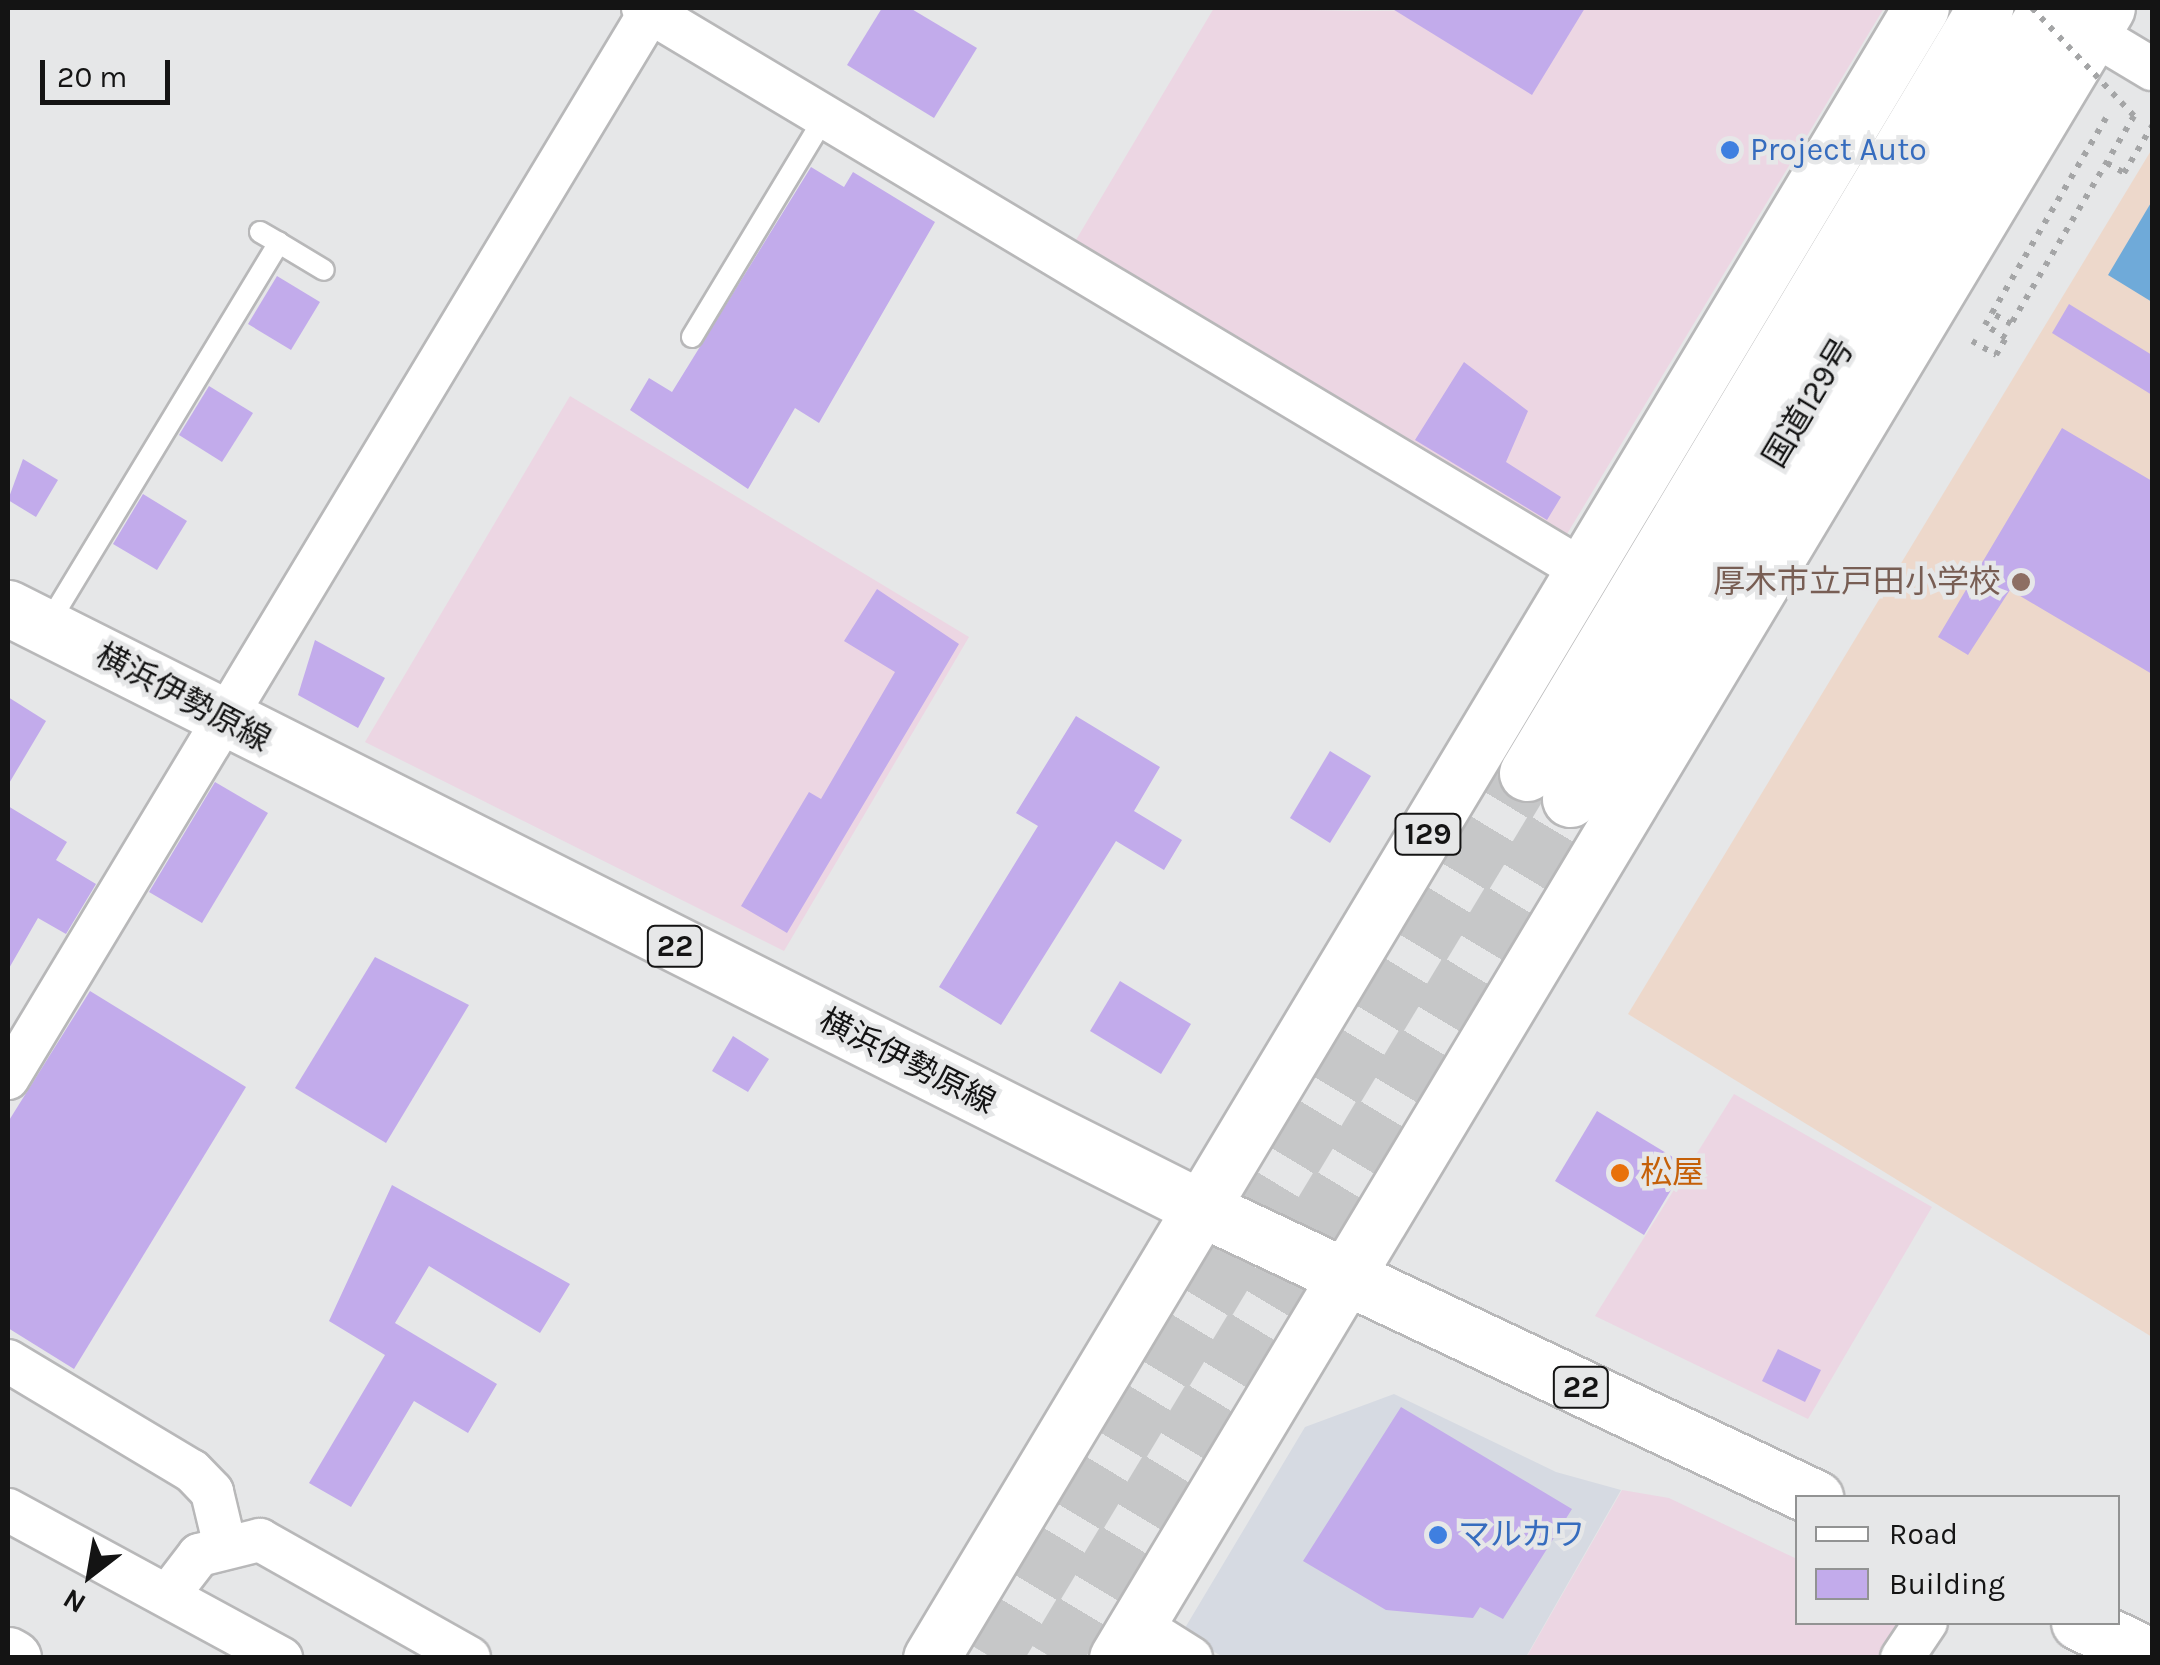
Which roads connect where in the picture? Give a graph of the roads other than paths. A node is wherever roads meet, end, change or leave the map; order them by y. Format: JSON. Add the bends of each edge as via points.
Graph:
{"nodes":[{"id":1,"x":1921,"y":8,"type":"edge"},
{"id":2,"x":1985,"y":8,"type":"edge"},
{"id":3,"x":646,"y":10,"type":"edge"},
{"id":4,"x":2083,"y":16,"type":"edge"},
{"id":5,"x":2152,"y":69,"type":"edge"},
{"id":6,"x":826,"y":116,"type":"junction"},
{"id":7,"x":260,"y":232,"type":"dead end"},
{"id":8,"x":279,"y":243,"type":"junction"},
{"id":9,"x":324,"y":270,"type":"dead end"},
{"id":10,"x":692,"y":337,"type":"dead end"},
{"id":11,"x":1584,"y":572,"type":"junction"},
{"id":12,"x":27,"y":617,"type":"edge"},
{"id":13,"x":223,"y":720,"type":"junction"},
{"id":14,"x":8,"y":1078,"type":"edge"},
{"id":15,"x":1205,"y":1210,"type":"junction"},
{"id":16,"x":1346,"y":1277,"type":"junction"},
{"id":17,"x":8,"y":1361,"type":"edge"},
{"id":18,"x":1809,"y":1495,"type":"edge"},
{"id":19,"x":8,"y":1510,"type":"edge"},
{"id":20,"x":224,"y":1542,"type":"junction"},
{"id":21,"x":170,"y":1594,"type":"junction"},
{"id":22,"x":1924,"y":1625,"type":"edge"},
{"id":23,"x":2086,"y":1625,"type":"edge"},
{"id":24,"x":1127,"y":1641,"type":"edge"},
{"id":25,"x":2152,"y":1657,"type":"edge"},
{"id":26,"x":281,"y":1658,"type":"edge"},
{"id":27,"x":469,"y":1658,"type":"edge"},
{"id":28,"x":931,"y":1658,"type":"edge"},
{"id":29,"x":1191,"y":1658,"type":"edge"},
{"id":30,"x":1902,"y":1658,"type":"edge"}],
"edges":[{"from":1,"to":11,"type":"main road","number":"129"},
{"from":2,"to":4,"type":"main road","name":"国道129号","via":[[1548,786]]},
{"from":3,"to":6,"type":"street"},
{"from":3,"to":13,"type":"street"},
{"from":4,"to":5,"type":"street"},
{"from":4,"to":16,"type":"main road"},
{"from":6,"to":10,"type":"lane"},
{"from":6,"to":11,"type":"street"},
{"from":7,"to":8,"type":"lane"},
{"from":8,"to":9,"type":"lane"},
{"from":8,"to":12,"type":"lane"},
{"from":11,"to":15,"type":"main road","number":"129"},
{"from":12,"to":13,"type":"main road","name":"横浜伊勢原線","number":"22"},
{"from":13,"to":14,"type":"street"},
{"from":13,"to":15,"type":"main road","name":"横浜伊勢原線","number":"22"},
{"from":15,"to":16,"type":"main road","name":"横浜伊勢原線","number":"22"},
{"from":15,"to":28,"type":"main road","number":"129"},
{"from":16,"to":18,"type":"main road","name":"横浜伊勢原線","number":"22"},
{"from":16,"to":24,"type":"main road"},
{"from":17,"to":20,"type":"street","via":[[192,1472],[212,1492]]},
{"from":19,"to":21,"type":"street"},
{"from":20,"to":21,"type":"street","via":[[199,1555]]},
{"from":20,"to":27,"type":"street","via":[[282,1545]]},
{"from":21,"to":26,"type":"street"},
{"from":22,"to":30,"type":"street"},
{"from":23,"to":25,"type":"main road"},
{"from":24,"to":29,"type":"street"}]}
